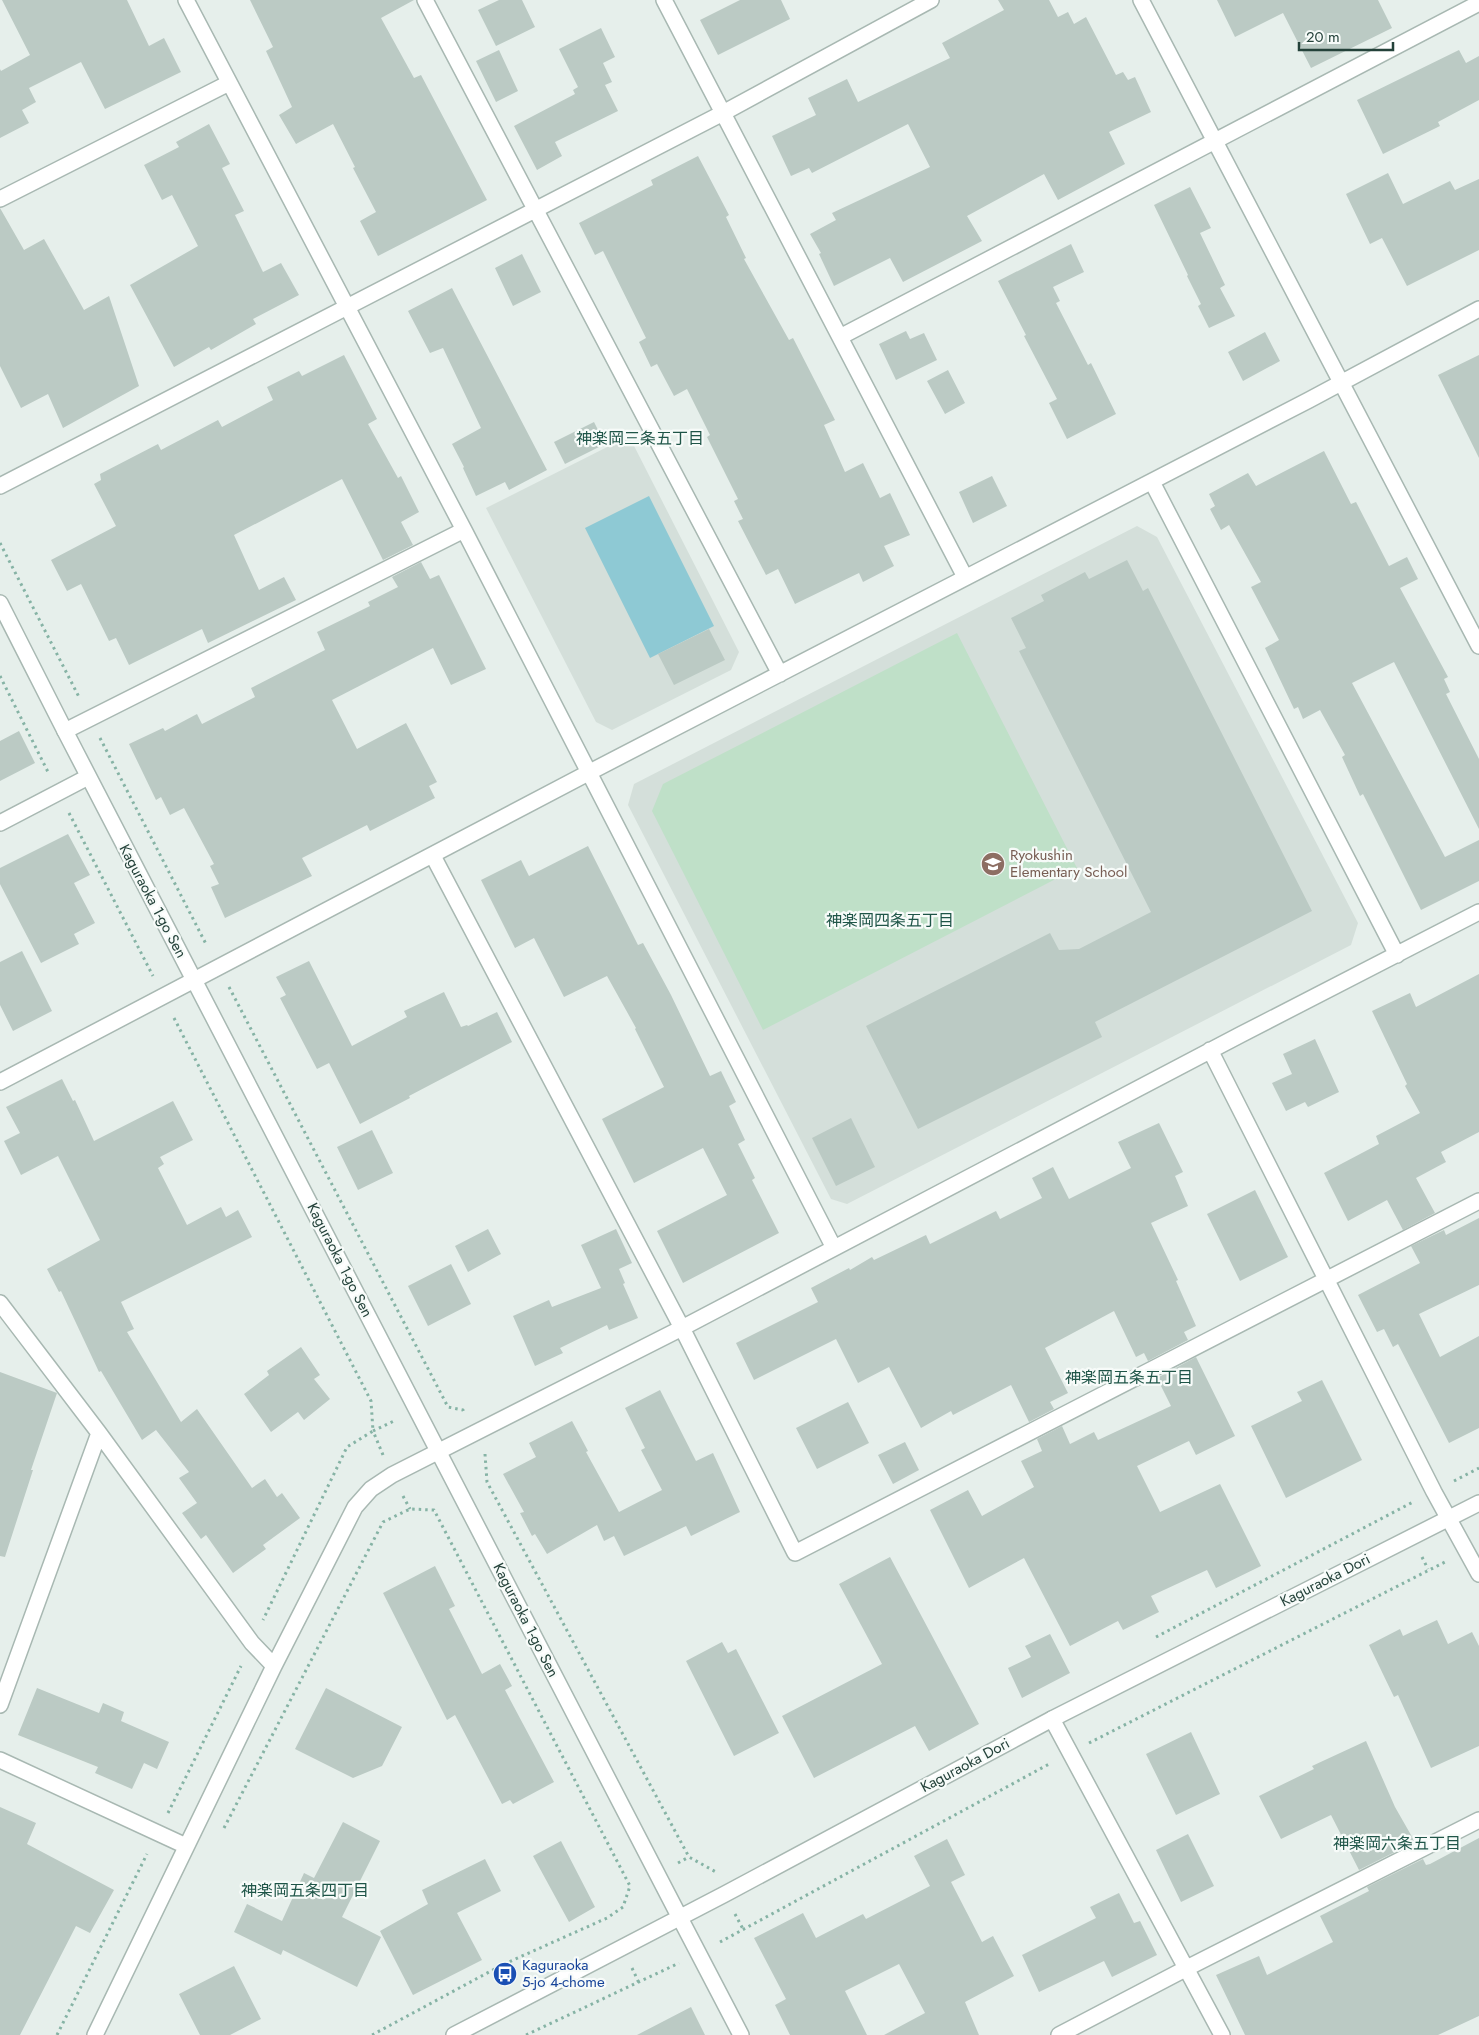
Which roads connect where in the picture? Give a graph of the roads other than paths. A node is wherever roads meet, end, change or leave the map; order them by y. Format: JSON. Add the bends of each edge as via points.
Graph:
{"nodes":[{"id":1,"x":186,"y":0,"type":"edge"},
{"id":2,"x":425,"y":0,"type":"edge"},
{"id":3,"x":664,"y":0,"type":"edge"},
{"id":4,"x":931,"y":0,"type":"edge"},
{"id":5,"x":1141,"y":0,"type":"edge"},
{"id":6,"x":1479,"y":3,"type":"edge"},
{"id":7,"x":908,"y":5,"type":"edge"},
{"id":8,"x":229,"y":83,"type":"junction"},
{"id":9,"x":723,"y":113,"type":"junction"},
{"id":10,"x":1216,"y":141,"type":"junction"},
{"id":11,"x":0,"y":199,"type":"edge"},
{"id":12,"x":535,"y":210,"type":"junction"},
{"id":13,"x":346,"y":307,"type":"junction"},
{"id":14,"x":1479,"y":309,"type":"edge"},
{"id":15,"x":840,"y":336,"type":"junction"},
{"id":16,"x":1342,"y":383,"type":"junction"},
{"id":17,"x":1152,"y":482,"type":"junction"},
{"id":18,"x":0,"y":486,"type":"edge"},
{"id":19,"x":464,"y":530,"type":"junction"},
{"id":20,"x":965,"y":577,"type":"junction"},
{"id":21,"x":0,"y":603,"type":"edge"},
{"id":22,"x":1479,"y":646,"type":"edge"},
{"id":23,"x":780,"y":674,"type":"junction"},
{"id":24,"x":65,"y":731,"type":"junction"},
{"id":25,"x":588,"y":773,"type":"junction"},
{"id":26,"x":88,"y":777,"type":"junction"},
{"id":27,"x":0,"y":823,"type":"edge"},
{"id":28,"x":433,"y":856,"type":"junction"},
{"id":29,"x":1479,"y":912,"type":"edge"},
{"id":30,"x":1396,"y":955,"type":"junction"},
{"id":31,"x":194,"y":979,"type":"junction"},
{"id":32,"x":1210,"y":1050,"type":"junction"},
{"id":33,"x":0,"y":1082,"type":"edge"},
{"id":34,"x":1479,"y":1201,"type":"edge"},
{"id":35,"x":834,"y":1248,"type":"junction"},
{"id":36,"x":1327,"y":1279,"type":"junction"},
{"id":37,"x":0,"y":1303,"type":"edge"},
{"id":38,"x":682,"y":1328,"type":"junction"},
{"id":39,"x":99,"y":1433,"type":"junction"},
{"id":40,"x":439,"y":1452,"type":"junction"},
{"id":41,"x":1479,"y":1502,"type":"edge"},
{"id":42,"x":1450,"y":1518,"type":"junction"},
{"id":43,"x":1479,"y":1574,"type":"edge"},
{"id":44,"x":274,"y":1666,"type":"junction"},
{"id":45,"x":0,"y":1705,"type":"edge"},
{"id":46,"x":1052,"y":1719,"type":"junction"},
{"id":47,"x":0,"y":1760,"type":"edge"},
{"id":48,"x":1479,"y":1820,"type":"edge"},
{"id":49,"x":186,"y":1846,"type":"junction"},
{"id":50,"x":680,"y":1918,"type":"junction"},
{"id":51,"x":1187,"y":1968,"type":"junction"},
{"id":52,"x":95,"y":2035,"type":"edge"},
{"id":53,"x":454,"y":2035,"type":"edge"},
{"id":54,"x":741,"y":2035,"type":"edge"},
{"id":55,"x":1060,"y":2035,"type":"edge"},
{"id":56,"x":1222,"y":2035,"type":"edge"}],
"edges":[{"from":1,"to":8,"type":"street"},
{"from":2,"to":12,"type":"street"},
{"from":3,"to":9,"type":"street"},
{"from":4,"to":7,"type":"street"},
{"from":5,"to":10,"type":"street"},
{"from":6,"to":10,"type":"street"},
{"from":7,"to":9,"type":"street"},
{"from":8,"to":11,"type":"street"},
{"from":8,"to":13,"type":"street"},
{"from":9,"to":12,"type":"street"},
{"from":9,"to":15,"type":"street"},
{"from":10,"to":15,"type":"street"},
{"from":10,"to":16,"type":"street"},
{"from":12,"to":13,"type":"street"},
{"from":12,"to":23,"type":"street"},
{"from":13,"to":18,"type":"street"},
{"from":13,"to":19,"type":"street"},
{"from":14,"to":16,"type":"street"},
{"from":15,"to":20,"type":"street"},
{"from":16,"to":17,"type":"street"},
{"from":16,"to":22,"type":"street"},
{"from":17,"to":20,"type":"street"},
{"from":17,"to":30,"type":"street"},
{"from":19,"to":24,"type":"street"},
{"from":19,"to":25,"type":"street"},
{"from":20,"to":23,"type":"street"},
{"from":21,"to":24,"type":"street","name":"Kaguraoka 1-go Sen"},
{"from":23,"to":25,"type":"street"},
{"from":24,"to":26,"type":"street","name":"Kaguraoka 1-go Sen"},
{"from":25,"to":28,"type":"street"},
{"from":25,"to":35,"type":"street"},
{"from":26,"to":27,"type":"street"},
{"from":26,"to":31,"type":"street","name":"Kaguraoka 1-go Sen"},
{"from":28,"to":31,"type":"street"},
{"from":28,"to":38,"type":"street"},
{"from":29,"to":30,"type":"street"},
{"from":30,"to":32,"type":"street"},
{"from":31,"to":33,"type":"street"},
{"from":31,"to":40,"type":"street","name":"Kaguraoka 1-go Sen"},
{"from":32,"to":35,"type":"street"},
{"from":32,"to":36,"type":"street"},
{"from":34,"to":36,"type":"street"},
{"from":35,"to":38,"type":"street"},
{"from":36,"to":38,"type":"street","via":[[795,1553]]},
{"from":36,"to":42,"type":"street"},
{"from":37,"to":39,"type":"street"},
{"from":38,"to":40,"type":"street"},
{"from":39,"to":44,"type":"street","via":[[252,1643]]},
{"from":39,"to":45,"type":"street"},
{"from":40,"to":44,"type":"street","via":[[378,1484],[355,1507]]},
{"from":40,"to":50,"type":"street","name":"Kaguraoka 1-go Sen"},
{"from":41,"to":42,"type":"street","name":"Kaguraoka Dori"},
{"from":42,"to":43,"type":"street"},
{"from":42,"to":46,"type":"street","name":"Kaguraoka Dori"},
{"from":44,"to":49,"type":"street"},
{"from":46,"to":50,"type":"street","name":"Kaguraoka Dori"},
{"from":46,"to":51,"type":"street"},
{"from":47,"to":49,"type":"street"},
{"from":48,"to":51,"type":"street"},
{"from":49,"to":52,"type":"street"},
{"from":50,"to":53,"type":"street","name":"Kaguraoka Dori"},
{"from":50,"to":54,"type":"street","name":"Kaguraoka 1-go Sen"},
{"from":51,"to":55,"type":"street"},
{"from":51,"to":56,"type":"street"}]}
